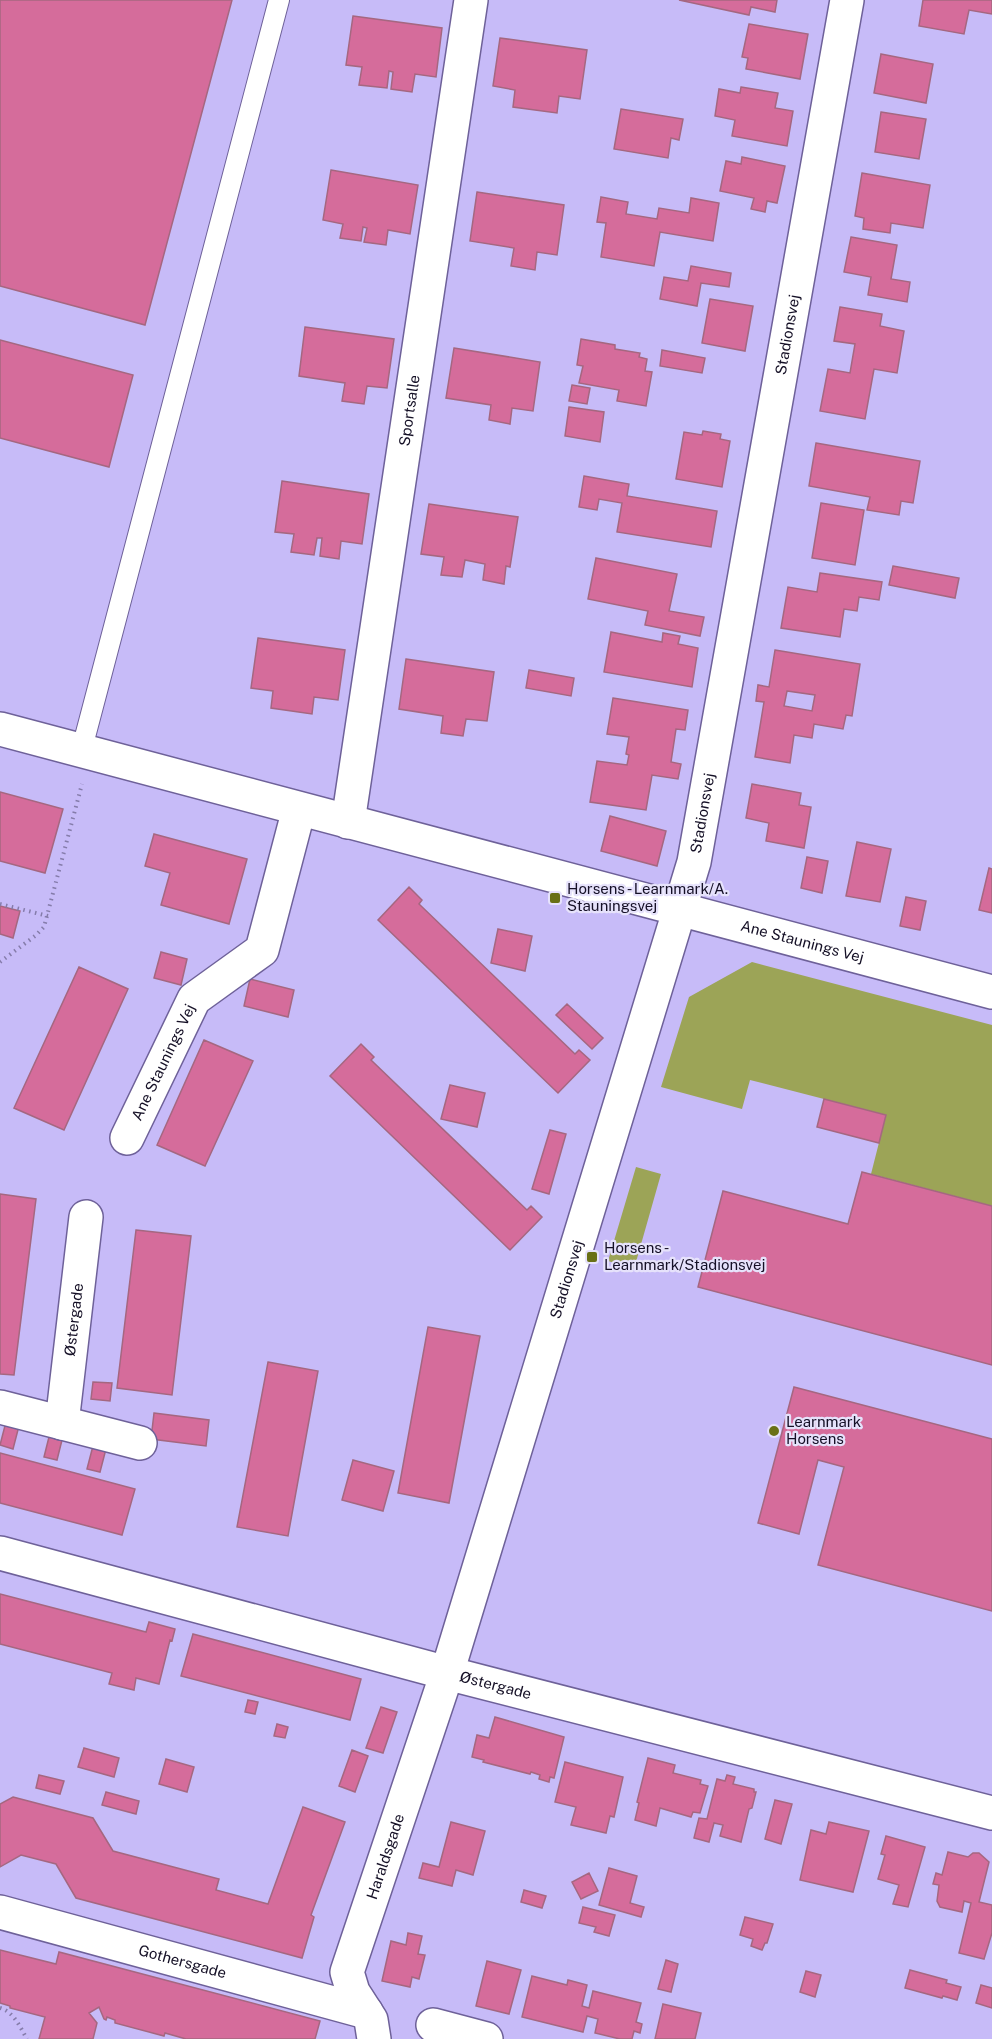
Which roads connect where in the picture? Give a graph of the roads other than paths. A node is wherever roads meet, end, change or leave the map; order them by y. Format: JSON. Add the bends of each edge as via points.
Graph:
{"nodes":[{"id":1,"x":279,"y":0,"type":"edge"},
{"id":2,"x":471,"y":0,"type":"edge"},
{"id":3,"x":847,"y":0,"type":"edge"},
{"id":4,"x":0,"y":729,"type":"edge"},
{"id":5,"x":86,"y":753,"type":"junction"},
{"id":6,"x":299,"y":809,"type":"junction"},
{"id":7,"x":348,"y":822,"type":"junction"},
{"id":8,"x":679,"y":909,"type":"junction"},
{"id":9,"x":992,"y":992,"type":"edge"},
{"id":10,"x":127,"y":1138,"type":"dead end"},
{"id":11,"x":86,"y":1217,"type":"dead end"},
{"id":12,"x":0,"y":1407,"type":"edge"},
{"id":13,"x":62,"y":1423,"type":"junction"},
{"id":14,"x":140,"y":1443,"type":"dead end"},
{"id":15,"x":0,"y":1553,"type":"edge"},
{"id":16,"x":447,"y":1673,"type":"junction"},
{"id":17,"x":992,"y":1813,"type":"edge"},
{"id":18,"x":0,"y":1912,"type":"edge"},
{"id":19,"x":370,"y":2025,"type":"edge"},
{"id":20,"x":433,"y":2025,"type":"dead end"},
{"id":21,"x":486,"y":2039,"type":"edge"}],
"edges":[{"from":1,"to":5,"type":"lane"},
{"from":2,"to":7,"type":"street","name":"Sportsalle"},
{"from":3,"to":8,"type":"street","name":"Stadionsvej","via":[[694,862]]},
{"from":4,"to":5,"type":"street","name":"Ane Staunings Vej"},
{"from":5,"to":6,"type":"street","name":"Ane Staunings Vej"},
{"from":6,"to":7,"type":"street","name":"Ane Staunings Vej"},
{"from":6,"to":10,"type":"street","name":"Ane Staunings Vej","via":[[262,950],[194,999]]},
{"from":7,"to":8,"type":"street","name":"Ane Staunings Vej"},
{"from":8,"to":9,"type":"street","name":"Ane Staunings Vej"},
{"from":8,"to":16,"type":"street","name":"Stadionsvej"},
{"from":11,"to":13,"type":"street","name":"Østergade"},
{"from":12,"to":13,"type":"street"},
{"from":13,"to":14,"type":"street"},
{"from":15,"to":16,"type":"street","name":"Østergade"},
{"from":16,"to":17,"type":"street","name":"Østergade"},
{"from":16,"to":19,"type":"street","name":"Haraldsgade","via":[[347,1972]]},
{"from":18,"to":19,"type":"street","name":"Gothersgade"},
{"from":20,"to":21,"type":"street"}]}
